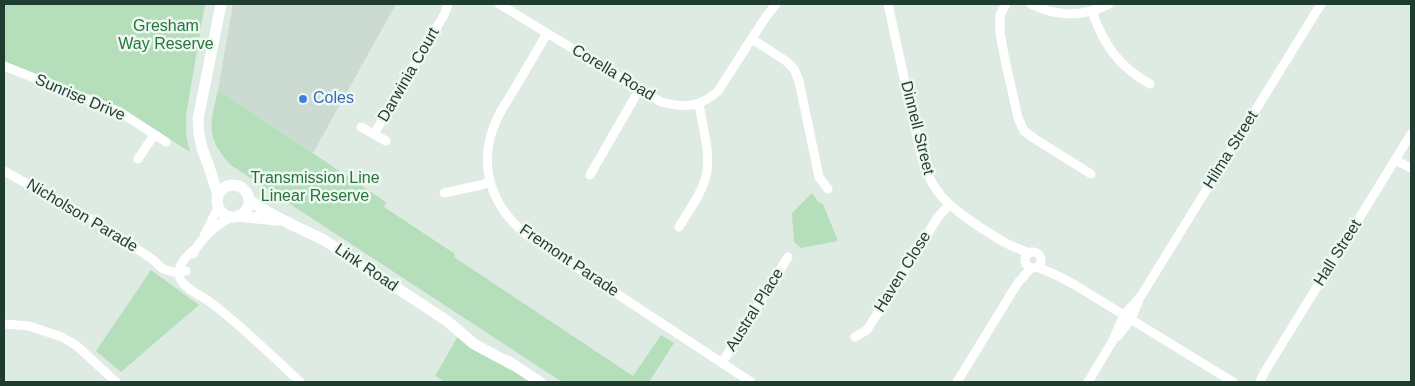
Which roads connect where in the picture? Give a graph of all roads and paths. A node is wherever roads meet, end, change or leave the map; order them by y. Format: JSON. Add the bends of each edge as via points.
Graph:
{"nodes":[{"id":1,"x":221,"y":4,"type":"edge"},
{"id":2,"x":448,"y":4,"type":"edge"},
{"id":3,"x":455,"y":4,"type":"edge"},
{"id":4,"x":499,"y":4,"type":"edge"},
{"id":5,"x":776,"y":4,"type":"edge"},
{"id":6,"x":888,"y":4,"type":"edge"},
{"id":7,"x":1006,"y":4,"type":"edge"},
{"id":8,"x":1031,"y":4,"type":"edge"},
{"id":9,"x":1109,"y":4,"type":"edge"},
{"id":10,"x":1321,"y":4,"type":"edge"},
{"id":11,"x":1092,"y":11,"type":"junction"},
{"id":12,"x":444,"y":15,"type":"junction"},
{"id":13,"x":547,"y":33,"type":"junction"},
{"id":14,"x":752,"y":39,"type":"junction"},
{"id":15,"x":4,"y":66,"type":"edge"},
{"id":16,"x":1150,"y":84,"type":"dead end"},
{"id":17,"x":639,"y":90,"type":"junction"},
{"id":18,"x":699,"y":104,"type":"junction"},
{"id":19,"x":361,"y":127,"type":"dead end"},
{"id":20,"x":154,"y":134,"type":"junction"},
{"id":21,"x":374,"y":134,"type":"junction"},
{"id":22,"x":1411,"y":134,"type":"edge"},
{"id":23,"x":386,"y":141,"type":"dead end"},
{"id":24,"x":166,"y":142,"type":"dead end"},
{"id":25,"x":1397,"y":157,"type":"junction"},
{"id":26,"x":138,"y":159,"type":"dead end"},
{"id":27,"x":1411,"y":164,"type":"edge"},
{"id":28,"x":209,"y":167,"type":"junction"},
{"id":29,"x":1411,"y":168,"type":"edge"},
{"id":30,"x":4,"y":171,"type":"edge"},
{"id":31,"x":1091,"y":174,"type":"dead end"},
{"id":32,"x":590,"y":175,"type":"dead end"},
{"id":33,"x":489,"y":182,"type":"junction"},
{"id":34,"x":232,"y":185,"type":"junction"},
{"id":35,"x":828,"y":189,"type":"dead end"},
{"id":36,"x":444,"y":193,"type":"dead end"},
{"id":37,"x":218,"y":195,"type":"junction"},
{"id":38,"x":248,"y":200,"type":"junction"},
{"id":39,"x":949,"y":205,"type":"junction"},
{"id":40,"x":218,"y":208,"type":"junction"},
{"id":41,"x":234,"y":217,"type":"junction"},
{"id":42,"x":281,"y":220,"type":"junction"},
{"id":43,"x":679,"y":227,"type":"dead end"},
{"id":44,"x":198,"y":246,"type":"junction"},
{"id":45,"x":788,"y":257,"type":"dead end"},
{"id":46,"x":1032,"y":263,"type":"junction"},
{"id":47,"x":182,"y":270,"type":"junction"},
{"id":48,"x":1127,"y":317,"type":"junction"},
{"id":49,"x":4,"y":324,"type":"edge"},
{"id":50,"x":855,"y":337,"type":"dead end"},
{"id":51,"x":722,"y":363,"type":"junction"},
{"id":52,"x":116,"y":382,"type":"edge"},
{"id":53,"x":300,"y":382,"type":"edge"},
{"id":54,"x":540,"y":382,"type":"edge"},
{"id":55,"x":751,"y":382,"type":"edge"},
{"id":56,"x":957,"y":382,"type":"edge"},
{"id":57,"x":1088,"y":382,"type":"edge"},
{"id":58,"x":1232,"y":382,"type":"edge"},
{"id":59,"x":1258,"y":382,"type":"edge"}],
"edges":[{"from":1,"to":28,"type":"street","via":[[198,118],[202,148]]},
{"from":2,"to":12,"type":"street","name":"Darwinia Court"},
{"from":3,"to":12,"type":"street","name":"Darwinia Court"},
{"from":4,"to":13,"type":"street","name":"Corella Road"},
{"from":5,"to":14,"type":"street"},
{"from":6,"to":39,"type":"street","name":"Dinnell Street","via":[[923,162],[936,189]]},
{"from":7,"to":31,"type":"street","via":[[1000,15],[1000,38],[1018,118],[1024,131]]},
{"from":8,"to":11,"type":"street","via":[[1065,14]]},
{"from":9,"to":11,"type":"street"},
{"from":10,"to":48,"type":"street","name":"Hilma Street"},
{"from":11,"to":16,"type":"street","via":[[1101,35],[1114,54],[1129,70]]},
{"from":12,"to":21,"type":"street","name":"Darwinia Court"},
{"from":13,"to":17,"type":"street","name":"Corella Road"},
{"from":13,"to":33,"type":"street","name":"Fremont Parade","via":[[494,124],[487,158]]},
{"from":14,"to":18,"type":"street","via":[[718,91]]},
{"from":14,"to":35,"type":"street","via":[[794,69],[819,177]]},
{"from":15,"to":20,"type":"street","name":"Sunrise Drive","via":[[115,110]]},
{"from":17,"to":18,"type":"street","name":"Corella Road","via":[[673,105]]},
{"from":17,"to":32,"type":"street"},
{"from":18,"to":43,"type":"street","via":[[707,171],[702,188]]},
{"from":19,"to":21,"type":"street","name":"Darwinia Court"},
{"from":20,"to":24,"type":"street","name":"Sunrise Drive"},
{"from":20,"to":26,"type":"street"},
{"from":21,"to":23,"type":"street","name":"Darwinia Court"},
{"from":22,"to":25,"type":"street","name":"Hall Street"},
{"from":25,"to":27,"type":"street"},
{"from":25,"to":29,"type":"street"},
{"from":25,"to":59,"type":"street","name":"Hall Street"},
{"from":28,"to":34,"type":"street"},
{"from":28,"to":37,"type":"street"},
{"from":30,"to":47,"type":"street","name":"Nicholson Parade","via":[[79,212],[167,271]]},
{"from":33,"to":36,"type":"street"},
{"from":33,"to":51,"type":"street","name":"Fremont Parade","via":[[506,216],[526,234]]},
{"from":34,"to":37,"type":"street","via":[[223,188]]},
{"from":34,"to":38,"type":"street","via":[[245,191]]},
{"from":37,"to":40,"type":"street"},
{"from":38,"to":41,"type":"street","via":[[246,210]]},
{"from":38,"to":42,"type":"street","name":"Link Road"},
{"from":39,"to":46,"type":"street","name":"Dinnell Street"},
{"from":39,"to":50,"type":"street","name":"Haven Close","via":[[938,217],[867,330]]},
{"from":40,"to":41,"type":"street"},
{"from":40,"to":44,"type":"street"},
{"from":41,"to":42,"type":"street","name":"Link Road"},
{"from":41,"to":44,"type":"street","via":[[220,224]]},
{"from":42,"to":54,"type":"street","name":"Link Road","via":[[324,240],[447,321],[478,337]]},
{"from":44,"to":47,"type":"street"},
{"from":45,"to":51,"type":"street","name":"Austral Place"},
{"from":46,"to":48,"type":"street","name":"Dinnell Street"},
{"from":46,"to":56,"type":"street"},
{"from":47,"to":53,"type":"street","via":[[202,296]]},
{"from":48,"to":57,"type":"street","name":"Hilma Street"},
{"from":48,"to":58,"type":"street","name":"Dinnell Street"},
{"from":49,"to":52,"type":"street","via":[[29,326],[62,337],[77,346]]},
{"from":51,"to":55,"type":"street","name":"Fremont Parade"}]}
